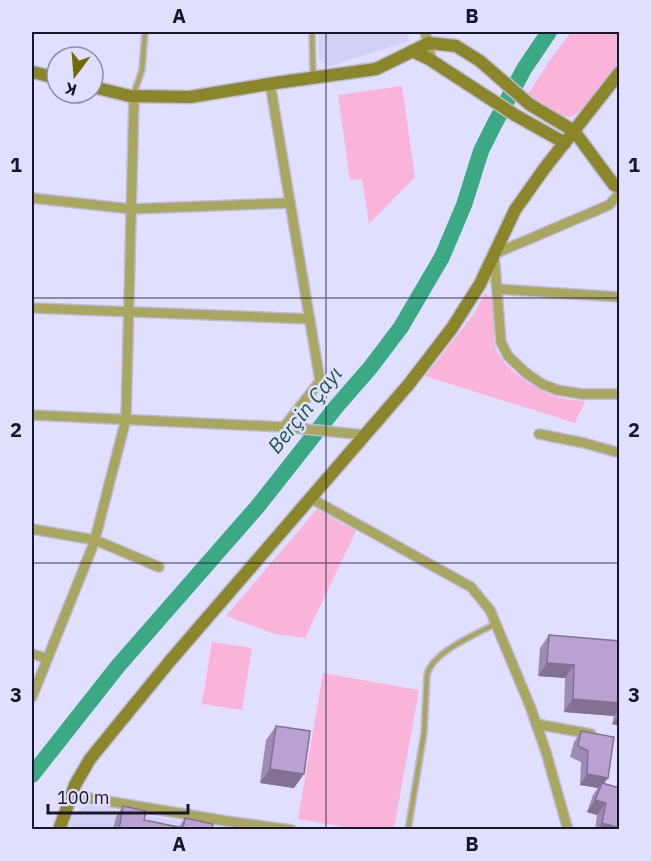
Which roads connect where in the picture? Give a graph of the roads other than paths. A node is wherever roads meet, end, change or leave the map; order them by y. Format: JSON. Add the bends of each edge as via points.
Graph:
{"nodes":[{"id":1,"x":146,"y":32,"type":"edge"},
{"id":2,"x":312,"y":32,"type":"edge"},
{"id":3,"x":427,"y":37,"type":"edge"},
{"id":4,"x":412,"y":51,"type":"junction"},
{"id":5,"x":432,"y":61,"type":"junction"},
{"id":6,"x":620,"y":72,"type":"edge"},
{"id":7,"x":314,"y":77,"type":"junction"},
{"id":8,"x":270,"y":83,"type":"junction"},
{"id":9,"x":105,"y":90,"type":"edge"},
{"id":10,"x":134,"y":96,"type":"junction"},
{"id":11,"x":574,"y":131,"type":"junction"},
{"id":12,"x":565,"y":142,"type":"junction"},
{"id":13,"x":620,"y":187,"type":"edge"},
{"id":14,"x":620,"y":193,"type":"edge"},
{"id":15,"x":32,"y":198,"type":"edge"},
{"id":16,"x":290,"y":203,"type":"junction"},
{"id":17,"x":131,"y":209,"type":"junction"},
{"id":18,"x":494,"y":254,"type":"junction"},
{"id":19,"x":497,"y":289,"type":"junction"},
{"id":20,"x":620,"y":297,"type":"edge"},
{"id":21,"x":32,"y":308,"type":"edge"},
{"id":22,"x":129,"y":312,"type":"junction"},
{"id":23,"x":310,"y":319,"type":"junction"},
{"id":24,"x":620,"y":394,"type":"edge"},
{"id":25,"x":32,"y":415,"type":"edge"},
{"id":26,"x":126,"y":419,"type":"junction"},
{"id":27,"x":287,"y":427,"type":"junction"},
{"id":28,"x":539,"y":434,"type":"dead end"},
{"id":29,"x":363,"y":435,"type":"junction"},
{"id":30,"x":620,"y":453,"type":"edge"},
{"id":31,"x":312,"y":499,"type":"junction"},
{"id":32,"x":32,"y":529,"type":"edge"},
{"id":33,"x":95,"y":540,"type":"junction"},
{"id":34,"x":159,"y":567,"type":"dead end"},
{"id":35,"x":495,"y":624,"type":"junction"},
{"id":36,"x":32,"y":654,"type":"edge"},
{"id":37,"x":47,"y":658,"type":"junction"},
{"id":38,"x":32,"y":697,"type":"edge"},
{"id":39,"x":536,"y":724,"type":"junction"},
{"id":40,"x":600,"y":736,"type":"edge"},
{"id":41,"x":71,"y":795,"type":"junction"},
{"id":42,"x":59,"y":830,"type":"edge"},
{"id":43,"x":292,"y":830,"type":"edge"},
{"id":44,"x":408,"y":830,"type":"edge"},
{"id":45,"x":568,"y":830,"type":"edge"}],
"edges":[{"from":1,"to":10,"type":"lane","via":[[142,70]]},
{"from":2,"to":7,"type":"lane"},
{"from":3,"to":4,"type":"street"},
{"from":3,"to":5,"type":"street"},
{"from":3,"to":11,"type":"street","via":[[456,46],[529,104]]},
{"from":4,"to":5,"type":"street"},
{"from":4,"to":7,"type":"street","via":[[376,69]]},
{"from":5,"to":12,"type":"street"},
{"from":6,"to":11,"type":"street"},
{"from":7,"to":8,"type":"street"},
{"from":8,"to":10,"type":"street","via":[[190,97]]},
{"from":8,"to":16,"type":"street"},
{"from":9,"to":10,"type":"street"},
{"from":10,"to":17,"type":"street"},
{"from":11,"to":12,"type":"street"},
{"from":11,"to":13,"type":"street","via":[[614,185]]},
{"from":12,"to":18,"type":"street","via":[[514,210]]},
{"from":14,"to":18,"type":"street","via":[[609,205]]},
{"from":15,"to":17,"type":"street"},
{"from":16,"to":17,"type":"street"},
{"from":16,"to":23,"type":"street"},
{"from":17,"to":22,"type":"street"},
{"from":18,"to":19,"type":"street"},
{"from":18,"to":29,"type":"street","via":[[452,328]]},
{"from":19,"to":20,"type":"street"},
{"from":19,"to":24,"type":"street","via":[[501,342],[508,356],[526,373],[557,390]]},
{"from":21,"to":22,"type":"street"},
{"from":22,"to":23,"type":"street"},
{"from":22,"to":26,"type":"street"},
{"from":23,"to":27,"type":"street","via":[[320,381]]},
{"from":25,"to":26,"type":"street"},
{"from":26,"to":27,"type":"street"},
{"from":26,"to":33,"type":"street"},
{"from":27,"to":29,"type":"street"},
{"from":28,"to":30,"type":"street"},
{"from":29,"to":31,"type":"street"},
{"from":31,"to":35,"type":"street","via":[[471,587],[490,610]]},
{"from":31,"to":41,"type":"street","via":[[90,759]]},
{"from":32,"to":33,"type":"street"},
{"from":33,"to":34,"type":"street"},
{"from":33,"to":37,"type":"street"},
{"from":35,"to":39,"type":"street"},
{"from":35,"to":44,"type":"lane","via":[[436,658],[428,671],[424,733]]},
{"from":36,"to":37,"type":"street"},
{"from":37,"to":38,"type":"street"},
{"from":39,"to":40,"type":"street"},
{"from":39,"to":45,"type":"street"},
{"from":41,"to":42,"type":"street"},
{"from":41,"to":43,"type":"street"}]}
